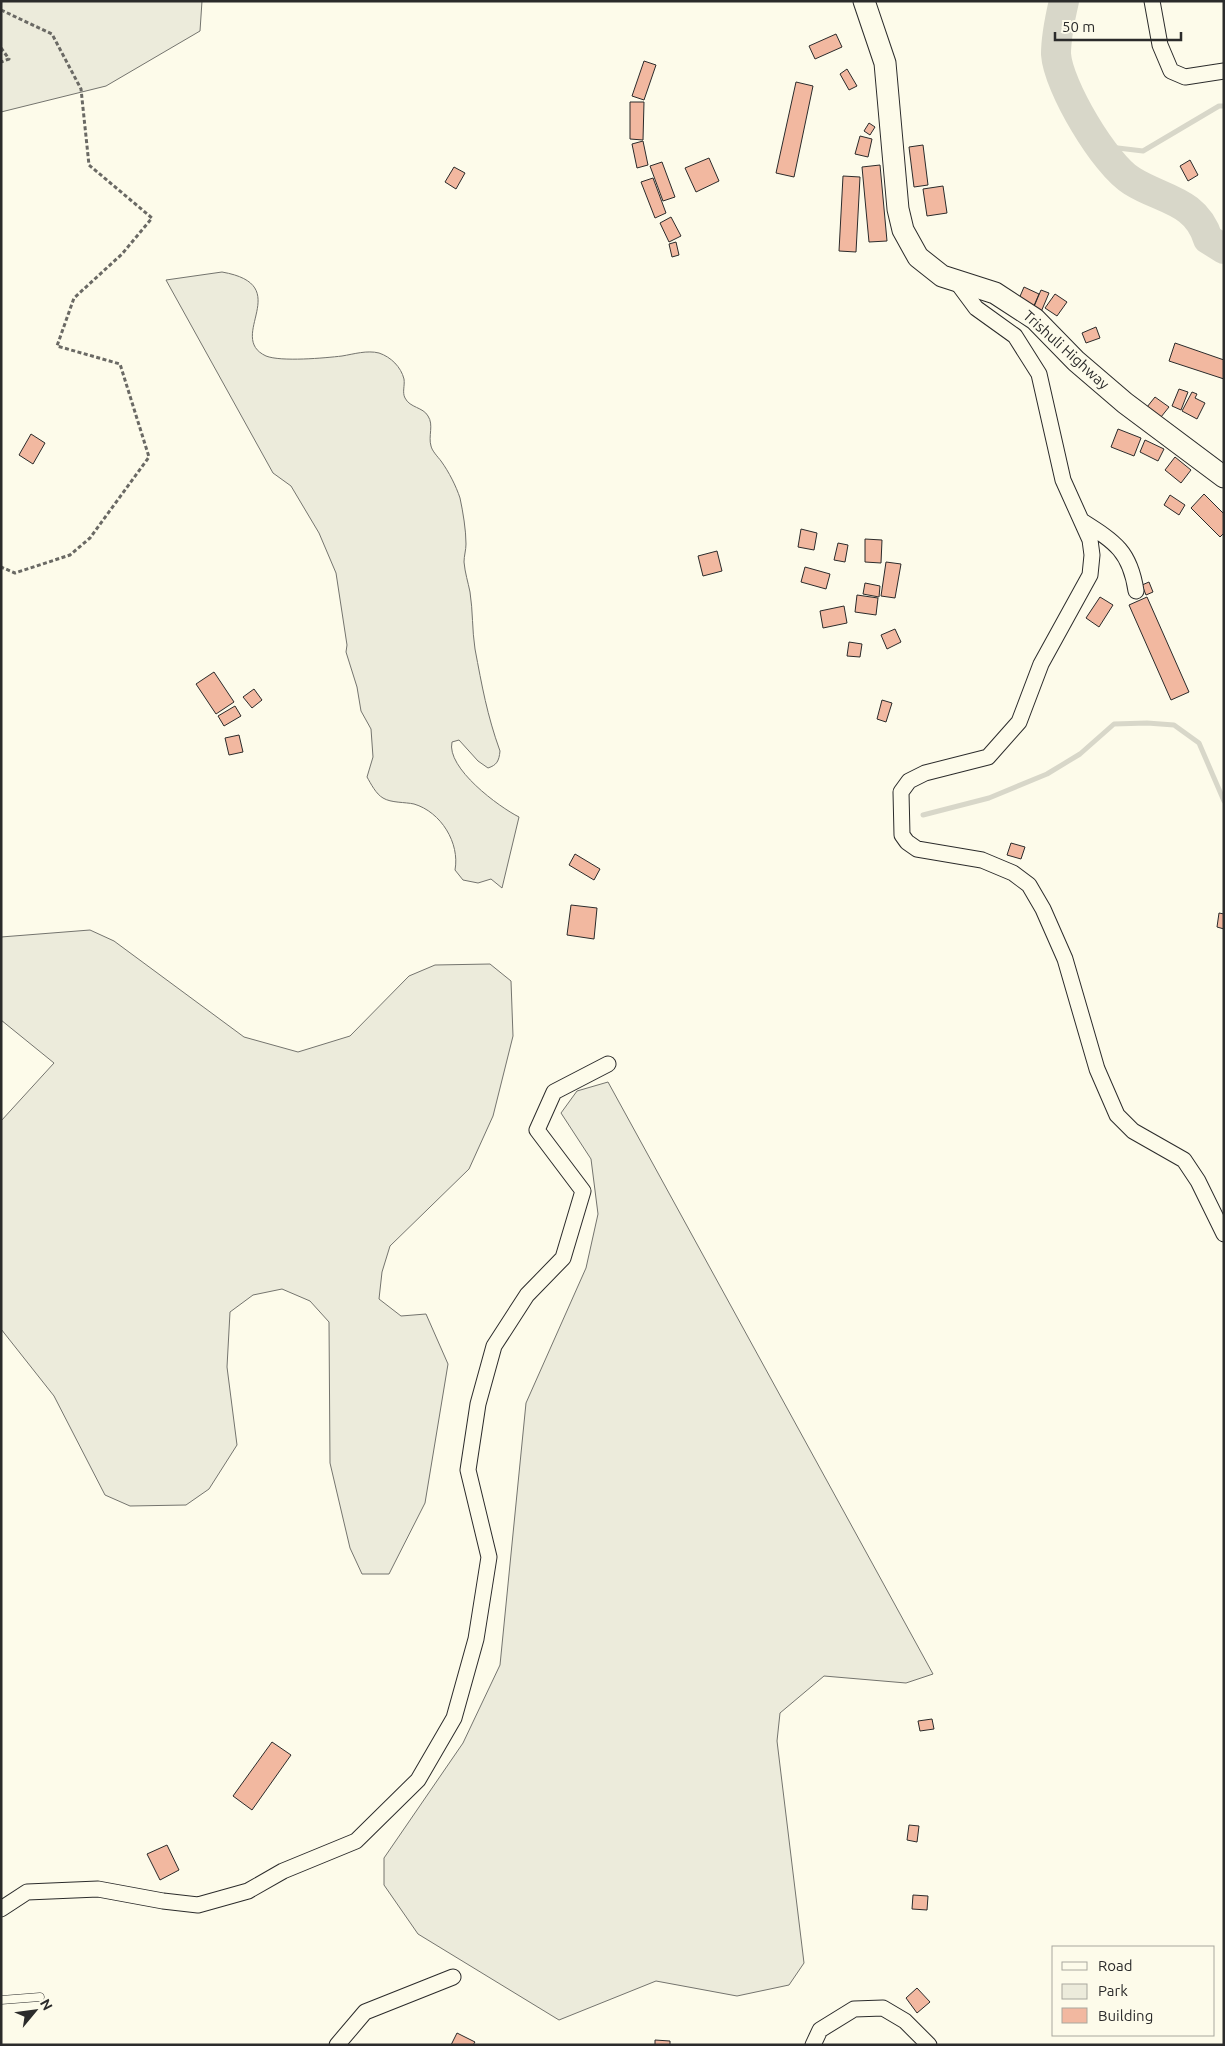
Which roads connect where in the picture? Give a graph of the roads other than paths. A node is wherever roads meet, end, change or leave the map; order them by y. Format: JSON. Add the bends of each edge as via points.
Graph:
{"nodes":[{"id":1,"x":864,"y":1,"type":"edge"},
{"id":2,"x":1152,"y":1,"type":"edge"},
{"id":3,"x":1224,"y":71,"type":"edge"},
{"id":4,"x":956,"y":281,"type":"junction"},
{"id":5,"x":1224,"y":477,"type":"edge"},
{"id":6,"x":1082,"y":521,"type":"junction"},
{"id":7,"x":1136,"y":591,"type":"dead end"},
{"id":8,"x":608,"y":1064,"type":"dead end"},
{"id":9,"x":1224,"y":1234,"type":"edge"},
{"id":10,"x":1,"y":1909,"type":"edge"},
{"id":11,"x":453,"y":1977,"type":"dead end"},
{"id":12,"x":40,"y":1997,"type":"dead end"},
{"id":13,"x":1,"y":2000,"type":"edge"},
{"id":14,"x":337,"y":2045,"type":"edge"},
{"id":15,"x":813,"y":2045,"type":"edge"},
{"id":16,"x":929,"y":2045,"type":"edge"}],
"edges":[{"from":1,"to":4,"type":"street","name":"Trishuli Highway","via":[[885,63],[896,192],[903,230],[918,257],[942,276]]},
{"from":2,"to":3,"type":"street","via":[[1160,45],[1171,70],[1185,77]]},
{"from":4,"to":5,"type":"street","name":"Trishuli Highway","via":[[995,293],[1035,319],[1076,361],[1125,403]]},
{"from":4,"to":6,"type":"street","via":[[976,308],[1015,336],[1039,374],[1063,480]]},
{"from":6,"to":7,"type":"street","via":[[1126,557],[1132,568]]},
{"from":6,"to":9,"type":"street","via":[[1090,540],[1090,575],[1042,664],[1019,722],[988,757],[925,773],[909,781],[901,792],[902,834],[917,849],[982,860],[1013,873],[1029,885],[1065,959],[1097,1069],[1117,1115],[1133,1130],[1184,1160]]},
{"from":8,"to":10,"type":"street","via":[[554,1092],[537,1130],[583,1191],[563,1258],[527,1295],[494,1346],[478,1404],[468,1470],[489,1557],[476,1639],[454,1718],[418,1780],[356,1841],[283,1870],[248,1891],[198,1905],[163,1902],[98,1889],[27,1892]]},
{"from":11,"to":14,"type":"street","via":[[365,2012]]},
{"from":12,"to":13,"type":"lane"},
{"from":15,"to":16,"type":"street","via":[[820,2030],[854,2009],[884,2008],[905,2021]]}]}
